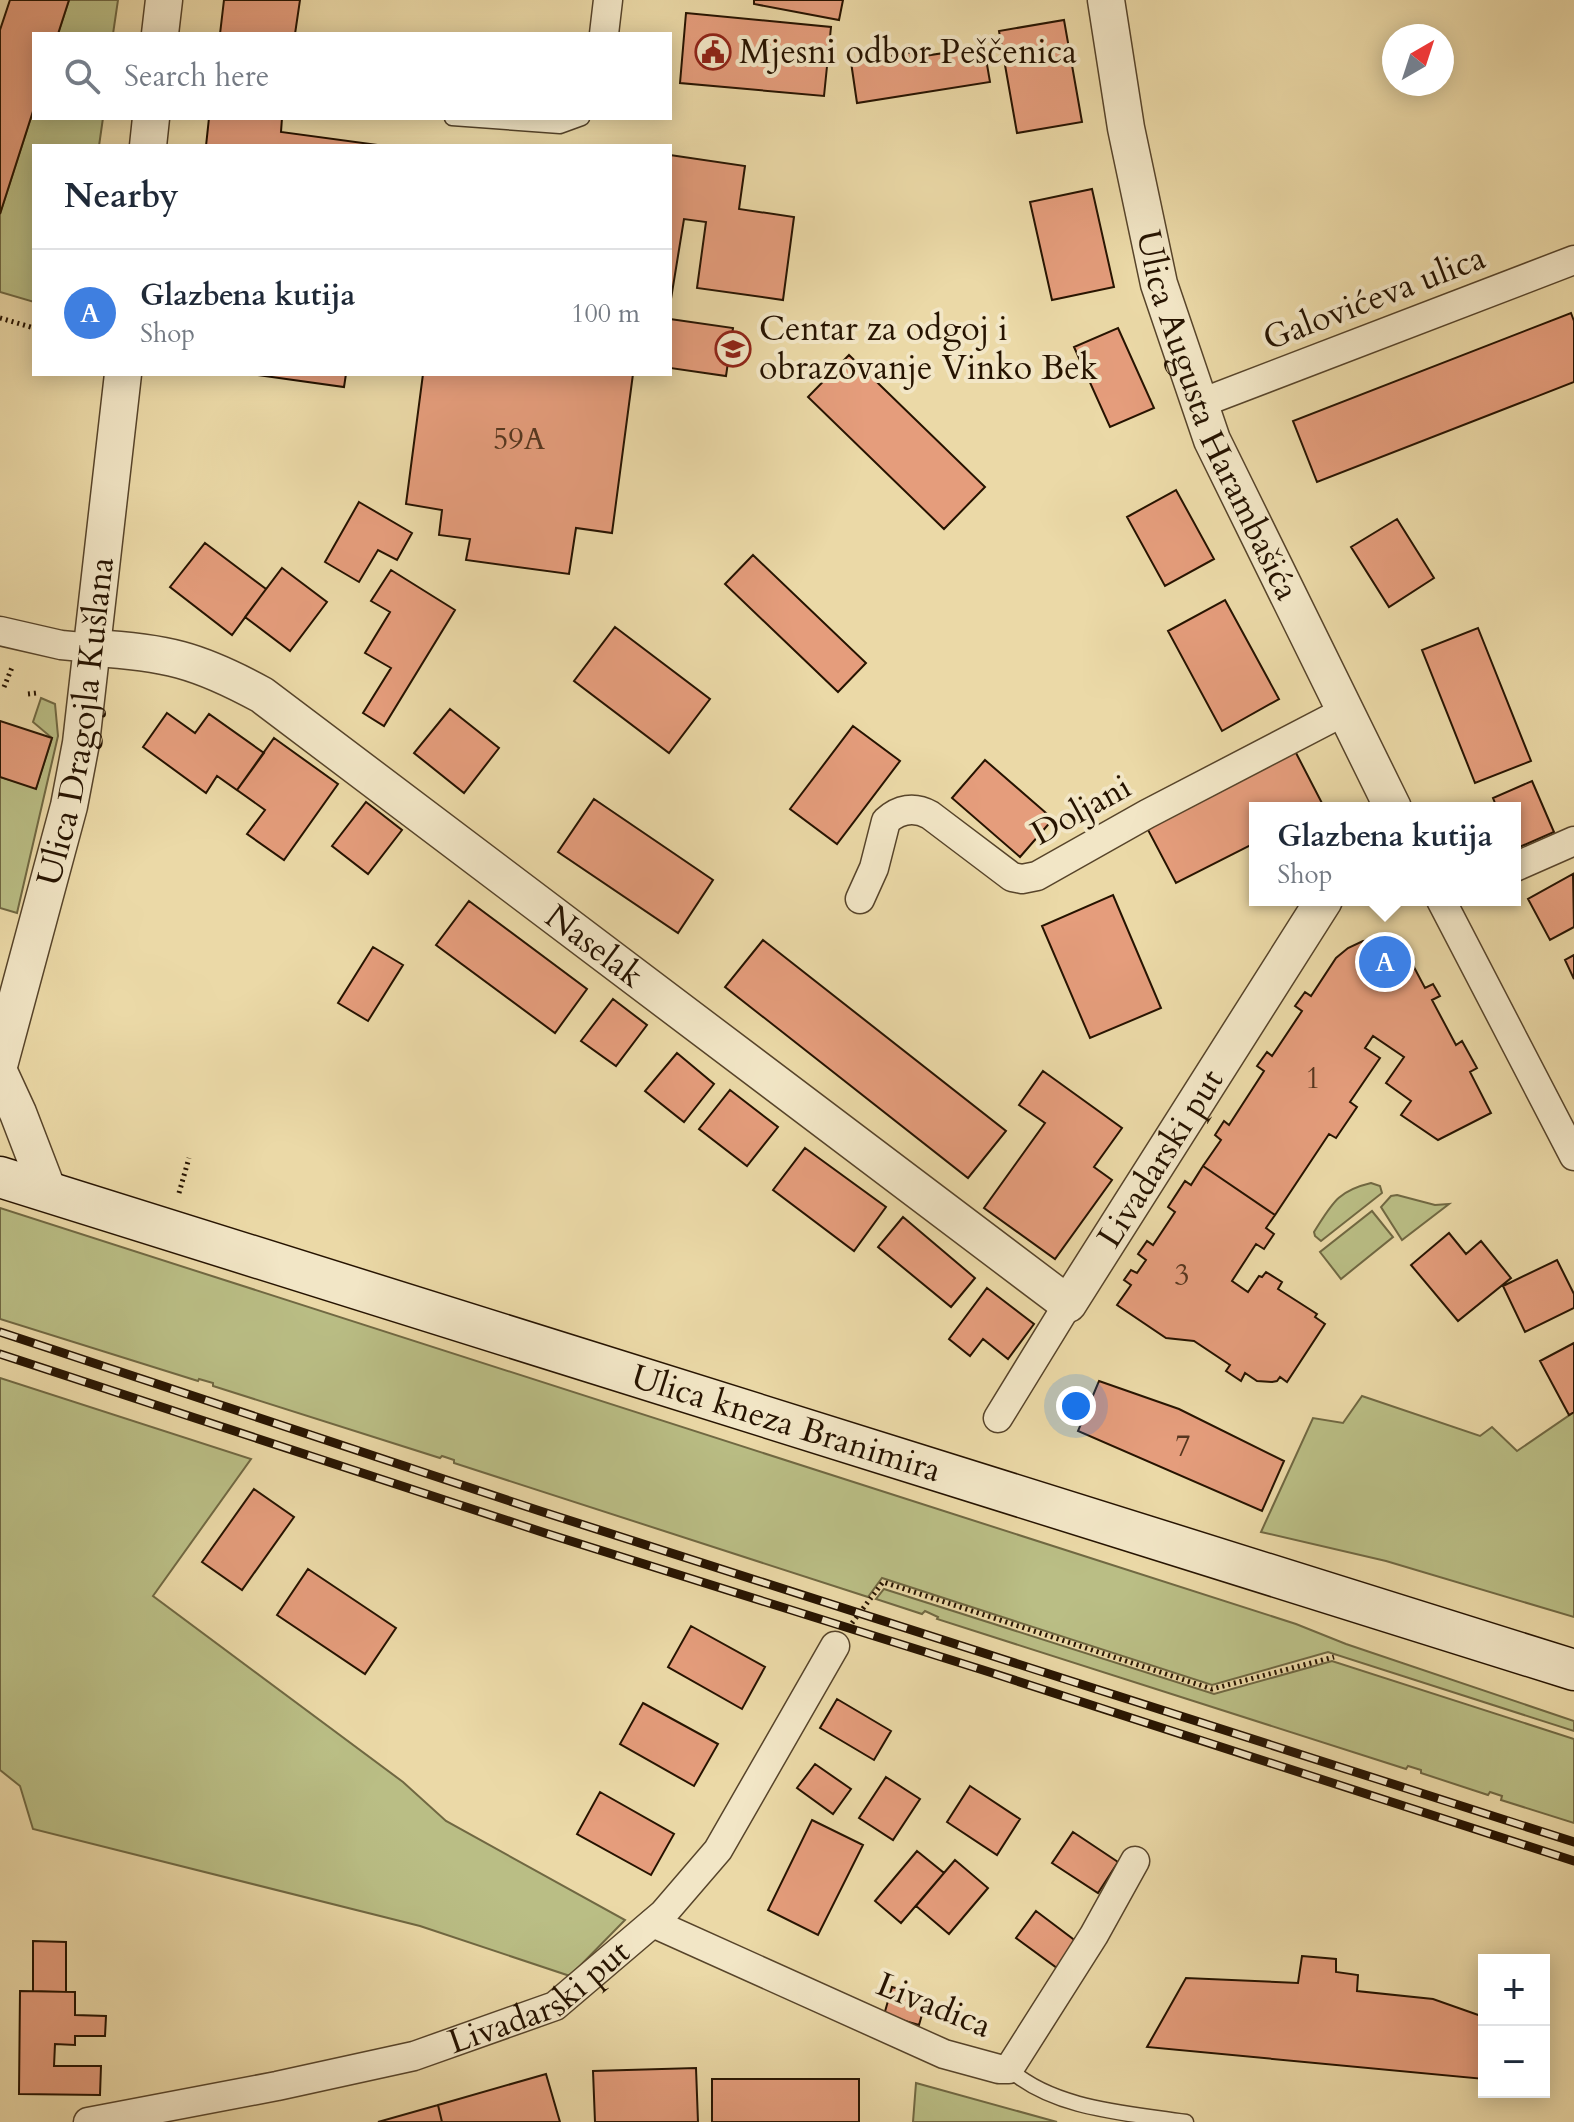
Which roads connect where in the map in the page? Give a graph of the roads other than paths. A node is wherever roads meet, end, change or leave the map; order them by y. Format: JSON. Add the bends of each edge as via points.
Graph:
{"nodes":[{"id":1,"x":164,"y":0,"type":"edge"},
{"id":2,"x":608,"y":0,"type":"edge"},
{"id":3,"x":1106,"y":0,"type":"edge"},
{"id":4,"x":160,"y":32,"type":"edge"},
{"id":5,"x":604,"y":32,"type":"edge"},
{"id":6,"x":151,"y":120,"type":"edge"},
{"id":7,"x":479,"y":120,"type":"edge"},
{"id":8,"x":576,"y":120,"type":"edge"},
{"id":9,"x":148,"y":144,"type":"edge"},
{"id":10,"x":1574,"y":260,"type":"edge"},
{"id":11,"x":123,"y":376,"type":"edge"},
{"id":12,"x":1201,"y":403,"type":"junction"},
{"id":13,"x":0,"y":631,"type":"edge"},
{"id":14,"x":93,"y":648,"type":"junction"},
{"id":15,"x":1347,"y":710,"type":"junction"},
{"id":16,"x":1390,"y":802,"type":"edge"},
{"id":17,"x":1574,"y":841,"type":"edge"},
{"id":18,"x":1521,"y":864,"type":"edge"},
{"id":19,"x":860,"y":899,"type":"dead end"},
{"id":20,"x":1320,"y":906,"type":"edge"},
{"id":21,"x":1445,"y":906,"type":"edge"},
{"id":22,"x":0,"y":1062,"type":"edge"},
{"id":23,"x":0,"y":1074,"type":"edge"},
{"id":24,"x":1574,"y":1156,"type":"edge"},
{"id":25,"x":0,"y":1177,"type":"edge"},
{"id":26,"x":48,"y":1191,"type":"junction"},
{"id":27,"x":1068,"y":1304,"type":"junction"},
{"id":28,"x":998,"y":1418,"type":"dead end"},
{"id":29,"x":835,"y":1646,"type":"road end"},
{"id":30,"x":1574,"y":1670,"type":"edge"},
{"id":31,"x":1135,"y":1861,"type":"dead end"},
{"id":32,"x":653,"y":1923,"type":"junction"},
{"id":33,"x":1009,"y":2069,"type":"junction"},
{"id":34,"x":88,"y":2122,"type":"edge"},
{"id":35,"x":1186,"y":2122,"type":"edge"}],
"edges":[{"from":1,"to":4,"type":"street"},
{"from":2,"to":5,"type":"street"},
{"from":3,"to":12,"type":"street","name":"Ulica Augusta Harambašića","via":[[1159,284]]},
{"from":6,"to":9,"type":"street"},
{"from":7,"to":8,"type":"lane","via":[[560,126]]},
{"from":10,"to":12,"type":"street","name":"Galovićeva ulica"},
{"from":11,"to":14,"type":"street","name":"Ulica Dragojla Kušlana"},
{"from":12,"to":15,"type":"street","name":"Ulica Augusta Harambašića","via":[[1212,440]]},
{"from":13,"to":14,"type":"street"},
{"from":14,"to":22,"type":"street","name":"Ulica Dragojla Kušlana","via":[[69,806]]},
{"from":14,"to":27,"type":"street","name":"Naselak","via":[[182,658],[262,695]]},
{"from":15,"to":16,"type":"street","name":"Ulica Augusta Harambašića"},
{"from":15,"to":19,"type":"street","name":"Doljani","via":[[1037,876],[1012,877],[930,815],[904,809],[886,821]]},
{"from":17,"to":18,"type":"street"},
{"from":20,"to":27,"type":"street","name":"Livadarski put"},
{"from":21,"to":24,"type":"street"},
{"from":23,"to":26,"type":"street"},
{"from":25,"to":26,"type":"main road","name":"Ulica kneza Branimira"},
{"from":26,"to":30,"type":"main road","name":"Ulica kneza Branimira"},
{"from":27,"to":28,"type":"street","name":"Livadarski put"},
{"from":29,"to":32,"type":"street","name":"Livadarski put","via":[[718,1850]]},
{"from":31,"to":33,"type":"street","name":"Livadica"},
{"from":32,"to":33,"type":"street","name":"Livadica","via":[[944,2054]]},
{"from":32,"to":34,"type":"street","name":"Livadarski put","via":[[555,2006],[515,2022],[414,2056]]},
{"from":33,"to":35,"type":"lane","via":[[1021,2080],[1084,2106]]}]}
